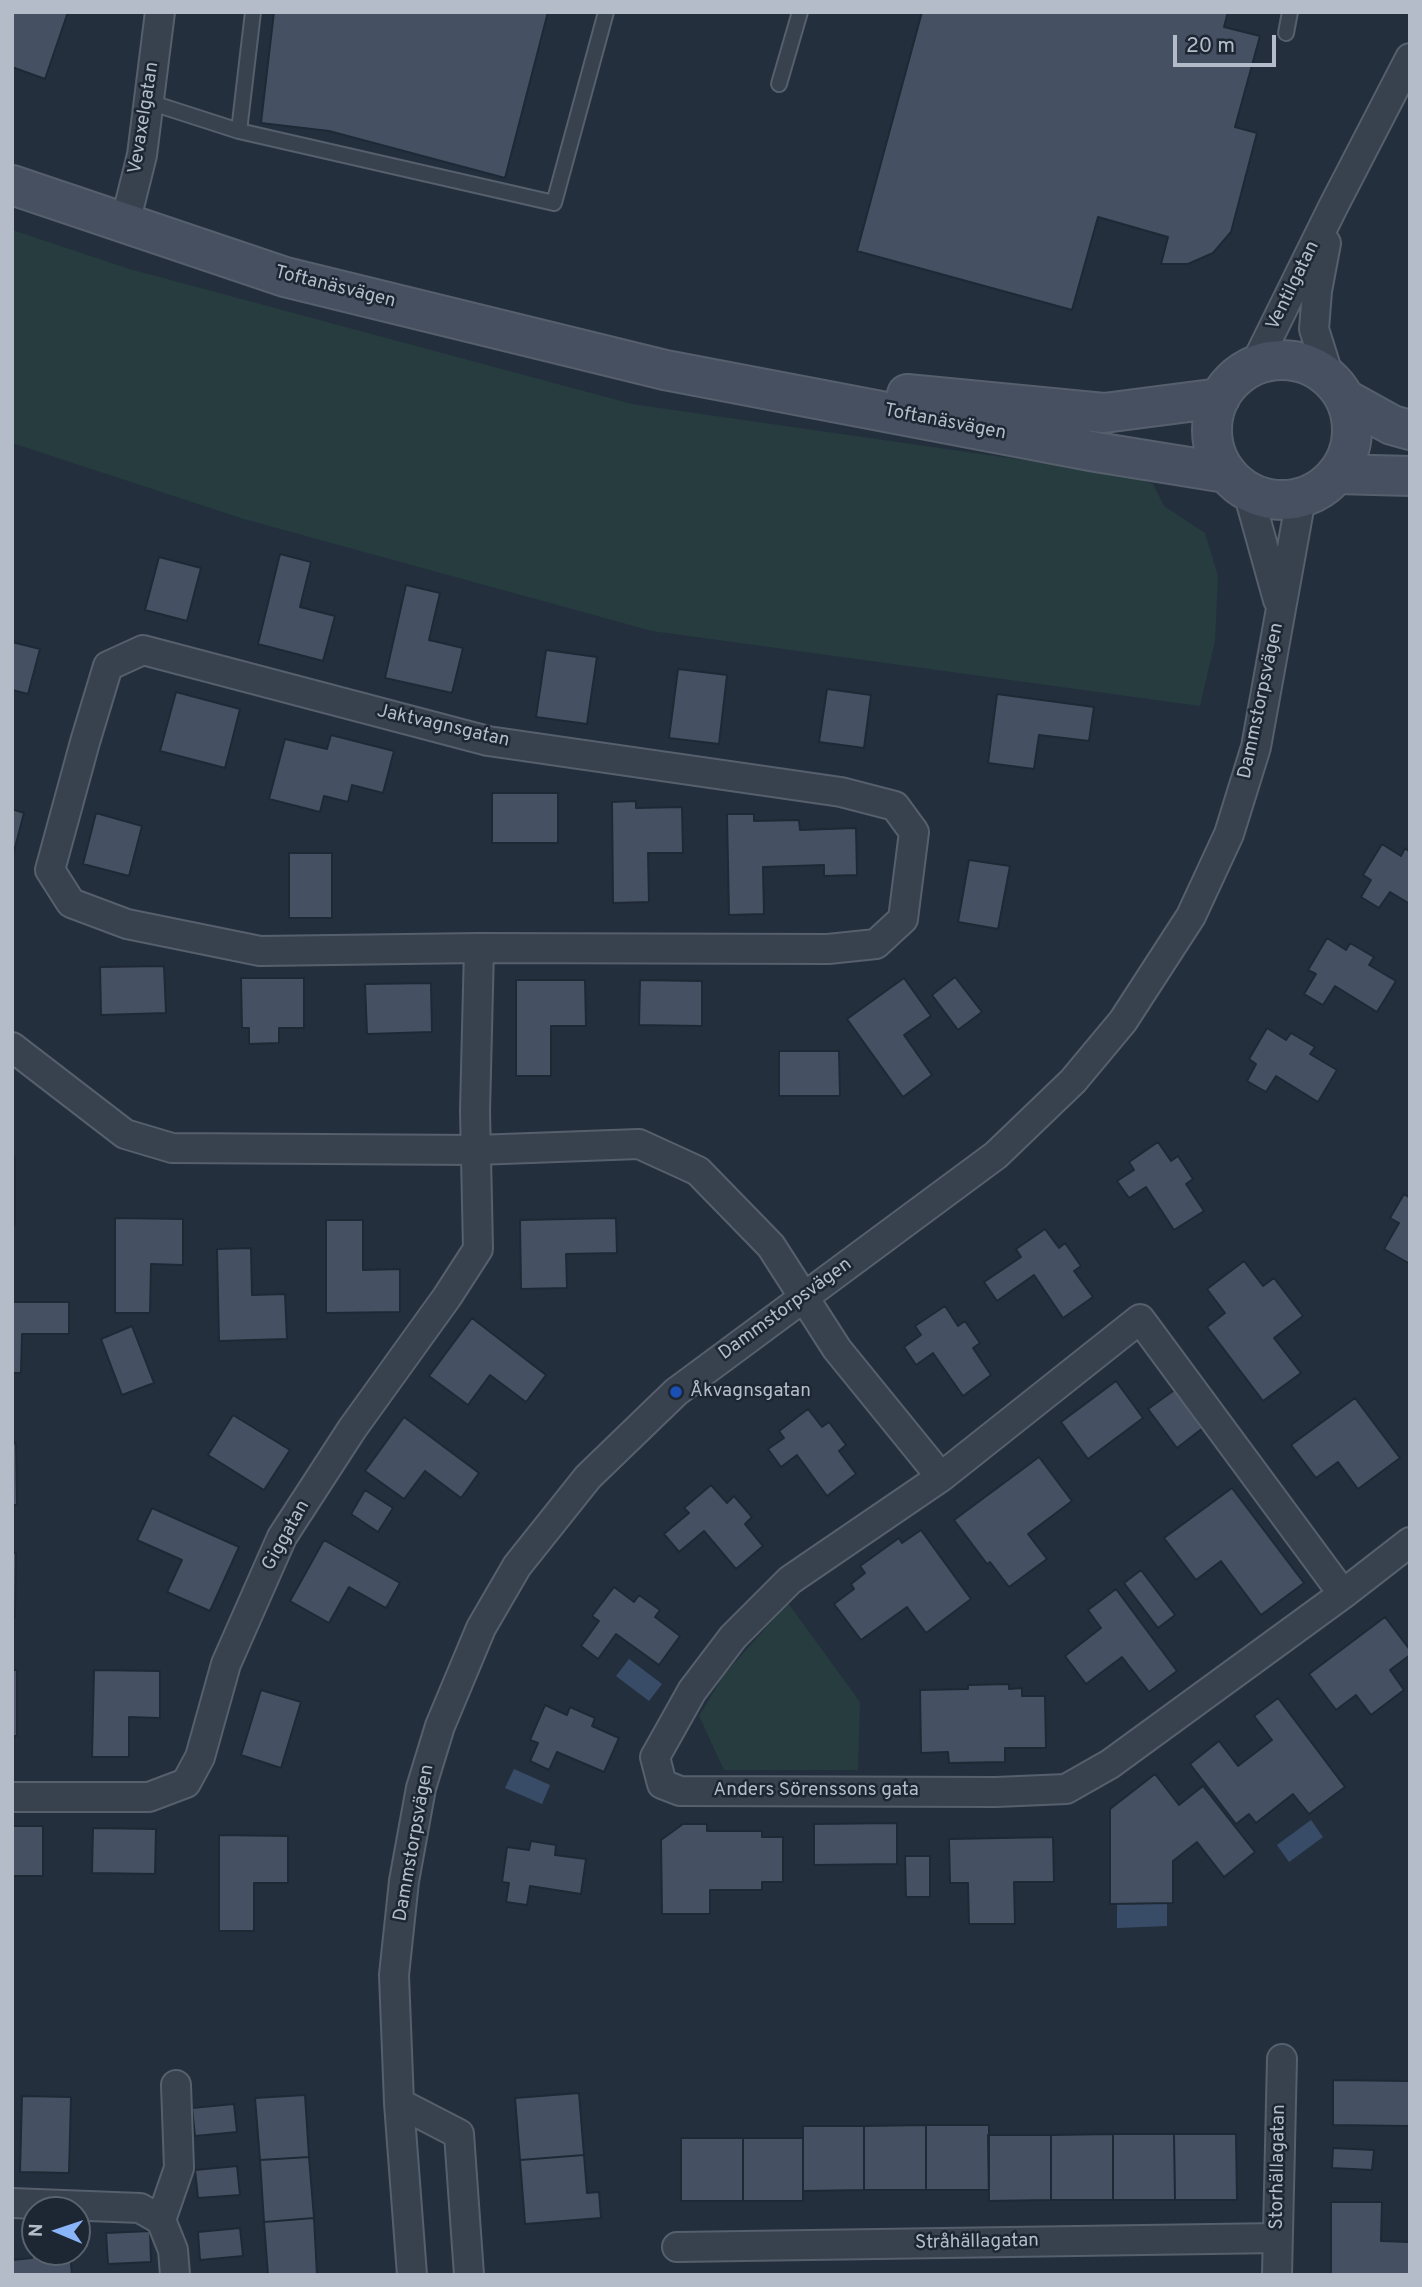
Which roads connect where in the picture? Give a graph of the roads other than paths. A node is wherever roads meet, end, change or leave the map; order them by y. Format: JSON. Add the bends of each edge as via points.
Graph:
{"nodes":[{"id":1,"x":160,"y":12,"type":"edge"},
{"id":2,"x":253,"y":12,"type":"edge"},
{"id":3,"x":606,"y":12,"type":"edge"},
{"id":4,"x":800,"y":12,"type":"edge"},
{"id":5,"x":1290,"y":12,"type":"edge"},
{"id":6,"x":1286,"y":33,"type":"dead end"},
{"id":7,"x":1410,"y":58,"type":"edge"},
{"id":8,"x":779,"y":84,"type":"dead end"},
{"id":9,"x":149,"y":102,"type":"junction"},
{"id":10,"x":239,"y":131,"type":"junction"},
{"id":11,"x":12,"y":185,"type":"edge"},
{"id":12,"x":1333,"y":207,"type":"junction"},
{"id":13,"x":125,"y":223,"type":"junction"},
{"id":14,"x":1255,"y":365,"type":"junction"},
{"id":15,"x":664,"y":370,"type":"junction"},
{"id":16,"x":1337,"y":388,"type":"junction"},
{"id":17,"x":1220,"y":398,"type":"junction"},
{"id":18,"x":1410,"y":429,"type":"edge"},
{"id":19,"x":1337,"y":474,"type":"junction"},
{"id":20,"x":1410,"y":476,"type":"edge"},
{"id":21,"x":1237,"y":483,"type":"junction"},
{"id":22,"x":1301,"y":498,"type":"junction"},
{"id":23,"x":1281,"y":610,"type":"junction"},
{"id":24,"x":479,"y":948,"type":"junction"},
{"id":25,"x":12,"y":1047,"type":"edge"},
{"id":26,"x":476,"y":1150,"type":"junction"},
{"id":27,"x":804,"y":1297,"type":"junction"},
{"id":28,"x":941,"y":1477,"type":"junction"},
{"id":29,"x":1410,"y":1542,"type":"edge"},
{"id":30,"x":1343,"y":1594,"type":"junction"},
{"id":31,"x":12,"y":1797,"type":"edge"},
{"id":32,"x":1282,"y":2059,"type":"dead end"},
{"id":33,"x":176,"y":2085,"type":"dead end"},
{"id":34,"x":399,"y":2103,"type":"junction"},
{"id":35,"x":12,"y":2203,"type":"edge"},
{"id":36,"x":161,"y":2220,"type":"junction"},
{"id":37,"x":1277,"y":2238,"type":"junction"},
{"id":38,"x":677,"y":2247,"type":"dead end"},
{"id":39,"x":175,"y":2275,"type":"edge"},
{"id":40,"x":412,"y":2275,"type":"edge"},
{"id":41,"x":469,"y":2275,"type":"edge"},
{"id":42,"x":1276,"y":2275,"type":"edge"}],
"edges":[{"from":1,"to":9,"type":"street","name":"Vevaxelgatan"},
{"from":2,"to":10,"type":"lane"},
{"from":3,"to":10,"type":"lane","via":[[554,203]]},
{"from":4,"to":8,"type":"lane"},
{"from":5,"to":6,"type":"lane"},
{"from":7,"to":12,"type":"street","name":"Ventilgatan"},
{"from":9,"to":10,"type":"lane"},
{"from":9,"to":13,"type":"street","name":"Vevaxelgatan"},
{"from":11,"to":13,"type":"street","name":"Toftanäsvägen"},
{"from":12,"to":14,"type":"street","name":"Ventilgatan"},
{"from":12,"to":16,"type":"street","name":"Ventilgatan","via":[[1314,329]]},
{"from":13,"to":15,"type":"street","name":"Toftanäsvägen","via":[[285,277]]},
{"from":14,"to":16,"type":"street","via":[[1280,359],[1305,364]]},
{"from":14,"to":17,"type":"street","via":[[1235,378]]},
{"from":15,"to":17,"type":"street","name":"Toftanäsvägen","via":[[1104,413]]},
{"from":15,"to":21,"type":"street","name":"Toftanäsvägen"},
{"from":16,"to":18,"type":"street","via":[[1392,425]]},
{"from":16,"to":19,"type":"street","via":[[1352,422],[1351,446]]},
{"from":17,"to":21,"type":"street","via":[[1212,427],[1216,454]]},
{"from":19,"to":20,"type":"street"},
{"from":19,"to":22,"type":"street","via":[[1321,489]]},
{"from":21,"to":22,"type":"street","name":"Toftanäsvägen","via":[[1275,501]]},
{"from":21,"to":23,"type":"street","name":"Dammstorpsvägen"},
{"from":22,"to":23,"type":"street","name":"Dammstorpsvägen"},
{"from":23,"to":27,"type":"street","name":"Dammstorpsvägen","via":[[1256,747],[1229,834],[1191,916],[1123,1021],[1073,1081],[996,1155]]},
{"from":24,"to":24,"type":"street","name":"Jaktvagnsgatan","via":[[828,949],[876,944],[903,919],[914,832],[895,806],[841,792],[488,741],[143,650],[108,666],[50,870],[71,903],[127,924],[260,951]]},
{"from":24,"to":26,"type":"street"},
{"from":25,"to":26,"type":"street","via":[[125,1134],[172,1148]]},
{"from":26,"to":27,"type":"street","via":[[639,1144],[698,1171],[771,1245]]},
{"from":26,"to":31,"type":"street","name":"Giggatan","via":[[478,1249],[282,1537],[226,1664],[200,1757],[186,1783],[149,1797]]},
{"from":27,"to":28,"type":"street","via":[[837,1349]]},
{"from":27,"to":34,"type":"street","name":"Dammstorpsvägen","via":[[676,1392],[588,1477],[517,1566],[481,1628],[436,1738],[421,1788],[404,1881],[394,1975]]},
{"from":28,"to":30,"type":"street","name":"Anders Sörenssons gata","via":[[1140,1319]]},
{"from":28,"to":30,"type":"street","name":"Anders Sörenssons gata","via":[[790,1580],[733,1637],[692,1691],[655,1757],[662,1784],[680,1791],[1066,1789],[1110,1764]]},
{"from":29,"to":30,"type":"street","name":"Anders Sörenssons gata"},
{"from":32,"to":37,"type":"street","name":"Storhällagatan"},
{"from":33,"to":36,"type":"street","via":[[179,2168]]},
{"from":34,"to":40,"type":"street","name":"Dammstorpsvägen"},
{"from":34,"to":41,"type":"street","via":[[459,2134]]},
{"from":35,"to":36,"type":"street","via":[[140,2208]]},
{"from":36,"to":39,"type":"street","via":[[173,2250]]},
{"from":37,"to":38,"type":"street","name":"Stråhällagatan"},
{"from":37,"to":42,"type":"street","name":"Storhällagatan"}]}
